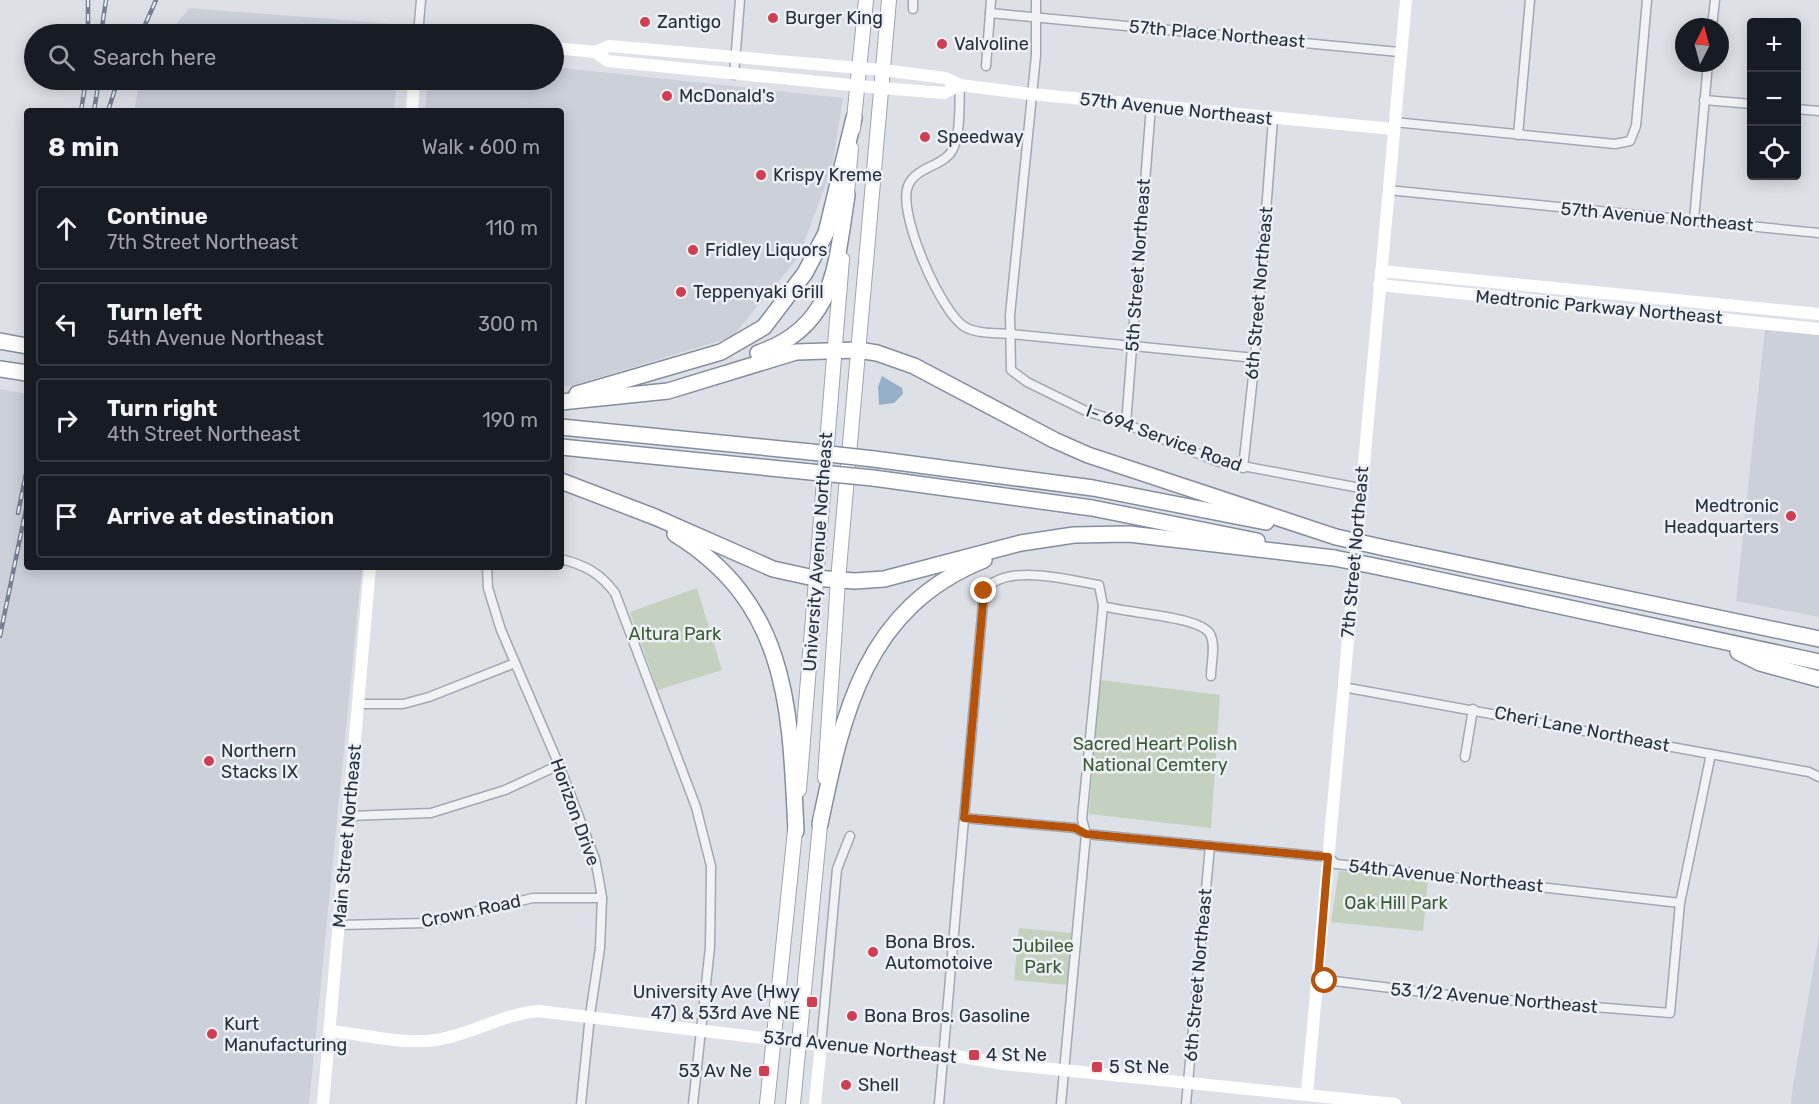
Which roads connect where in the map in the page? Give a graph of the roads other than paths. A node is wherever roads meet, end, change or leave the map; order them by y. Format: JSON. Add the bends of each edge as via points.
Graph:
{"nodes":[{"id":1,"x":421,"y":0,"type":"edge"},
{"id":2,"x":740,"y":0,"type":"edge"},
{"id":3,"x":866,"y":0,"type":"edge"},
{"id":4,"x":889,"y":0,"type":"edge"},
{"id":5,"x":991,"y":0,"type":"edge"},
{"id":6,"x":1036,"y":0,"type":"edge"},
{"id":7,"x":1406,"y":0,"type":"edge"},
{"id":8,"x":1530,"y":0,"type":"edge"},
{"id":9,"x":1647,"y":0,"type":"edge"},
{"id":10,"x":1715,"y":0,"type":"edge"},
{"id":11,"x":990,"y":13,"type":"junction"},
{"id":12,"x":1035,"y":16,"type":"junction"},
{"id":13,"x":1713,"y":18,"type":"edge"},
{"id":14,"x":419,"y":24,"type":"edge"},
{"id":15,"x":564,"y":49,"type":"edge"},
{"id":16,"x":1399,"y":51,"type":"junction"},
{"id":17,"x":595,"y":52,"type":"junction"},
{"id":18,"x":736,"y":56,"type":"junction"},
{"id":19,"x":986,"y":66,"type":"dead end"},
{"id":20,"x":860,"y":68,"type":"junction"},
{"id":21,"x":883,"y":70,"type":"junction"},
{"id":22,"x":1707,"y":72,"type":"edge"},
{"id":23,"x":734,"y":75,"type":"junction"},
{"id":24,"x":960,"y":85,"type":"junction"},
{"id":25,"x":857,"y":87,"type":"junction"},
{"id":26,"x":880,"y":88,"type":"junction"},
{"id":27,"x":413,"y":90,"type":"edge"},
{"id":28,"x":1030,"y":94,"type":"junction"},
{"id":29,"x":1704,"y":100,"type":"junction"},
{"id":30,"x":1747,"y":104,"type":"edge"},
{"id":31,"x":1151,"y":106,"type":"junction"},
{"id":32,"x":412,"y":108,"type":"edge"},
{"id":33,"x":1801,"y":109,"type":"edge"},
{"id":34,"x":1819,"y":111,"type":"edge"},
{"id":35,"x":854,"y":118,"type":"junction"},
{"id":36,"x":1273,"y":119,"type":"junction"},
{"id":37,"x":1393,"y":126,"type":"junction"},
{"id":38,"x":1518,"y":135,"type":"junction"},
{"id":39,"x":1388,"y":190,"type":"junction"},
{"id":40,"x":847,"y":195,"type":"junction"},
{"id":41,"x":1694,"y":220,"type":"junction"},
{"id":42,"x":1819,"y":233,"type":"edge"},
{"id":43,"x":1381,"y":271,"type":"junction"},
{"id":44,"x":1505,"y":283,"type":"junction"},
{"id":45,"x":1379,"y":285,"type":"junction"},
{"id":46,"x":1503,"y":298,"type":"junction"},
{"id":47,"x":1819,"y":314,"type":"edge"},
{"id":48,"x":1819,"y":329,"type":"edge"},
{"id":49,"x":1011,"y":334,"type":"junction"},
{"id":50,"x":2,"y":341,"type":"edge"},
{"id":51,"x":24,"y":345,"type":"edge"},
{"id":52,"x":1132,"y":345,"type":"junction"},
{"id":53,"x":834,"y":348,"type":"junction"},
{"id":54,"x":858,"y":350,"type":"junction"},
{"id":55,"x":1255,"y":358,"type":"junction"},
{"id":56,"x":0,"y":369,"type":"edge"},
{"id":57,"x":24,"y":373,"type":"edge"},
{"id":58,"x":564,"y":396,"type":"edge"},
{"id":59,"x":592,"y":400,"type":"junction"},
{"id":60,"x":564,"y":402,"type":"edge"},
{"id":61,"x":1126,"y":424,"type":"junction"},
{"id":62,"x":564,"y":427,"type":"edge"},
{"id":63,"x":564,"y":447,"type":"edge"},
{"id":64,"x":1244,"y":468,"type":"junction"},
{"id":65,"x":564,"y":482,"type":"edge"},
{"id":66,"x":1360,"y":488,"type":"junction"},
{"id":67,"x":591,"y":493,"type":"junction"},
{"id":68,"x":1059,"y":536,"type":"junction"},
{"id":69,"x":1336,"y":537,"type":"junction"},
{"id":70,"x":1334,"y":558,"type":"junction"},
{"id":71,"x":564,"y":560,"type":"edge"},
{"id":72,"x":370,"y":570,"type":"edge"},
{"id":73,"x":487,"y":570,"type":"edge"},
{"id":74,"x":814,"y":578,"type":"junction"},
{"id":75,"x":838,"y":580,"type":"junction"},
{"id":76,"x":1602,"y":593,"type":"junction"},
{"id":77,"x":1103,"y":606,"type":"junction"},
{"id":78,"x":1819,"y":628,"type":"edge"},
{"id":79,"x":1819,"y":639,"type":"edge"},
{"id":80,"x":1719,"y":643,"type":"junction"},
{"id":81,"x":1819,"y":662,"type":"edge"},
{"id":82,"x":515,"y":663,"type":"junction"},
{"id":83,"x":1210,"y":676,"type":"dead end"},
{"id":84,"x":1819,"y":679,"type":"edge"},
{"id":85,"x":1342,"y":687,"type":"junction"},
{"id":86,"x":358,"y":704,"type":"junction"},
{"id":87,"x":1473,"y":709,"type":"junction"},
{"id":88,"x":1711,"y":754,"type":"junction"},
{"id":89,"x":1465,"y":757,"type":"dead end"},
{"id":90,"x":559,"y":765,"type":"junction"},
{"id":91,"x":1819,"y":777,"type":"edge"},
{"id":92,"x":349,"y":816,"type":"junction"},
{"id":93,"x":964,"y":818,"type":"junction"},
{"id":94,"x":820,"y":824,"type":"junction"},
{"id":95,"x":795,"y":831,"type":"junction"},
{"id":96,"x":1086,"y":834,"type":"junction"},
{"id":97,"x":850,"y":836,"type":"dead end"},
{"id":98,"x":1210,"y":846,"type":"junction"},
{"id":99,"x":1328,"y":857,"type":"junction"},
{"id":100,"x":602,"y":898,"type":"junction"},
{"id":101,"x":1680,"y":903,"type":"junction"},
{"id":102,"x":339,"y":925,"type":"junction"},
{"id":103,"x":1318,"y":979,"type":"junction"},
{"id":104,"x":590,"y":1015,"type":"junction"},
{"id":105,"x":701,"y":1029,"type":"junction"},
{"id":106,"x":330,"y":1031,"type":"junction"},
{"id":107,"x":772,"y":1040,"type":"junction"},
{"id":108,"x":799,"y":1043,"type":"junction"},
{"id":109,"x":821,"y":1045,"type":"junction"},
{"id":110,"x":944,"y":1054,"type":"junction"},
{"id":111,"x":1064,"y":1070,"type":"junction"},
{"id":112,"x":1188,"y":1083,"type":"junction"},
{"id":113,"x":1309,"y":1099,"type":"edge"},
{"id":114,"x":323,"y":1104,"type":"edge"},
{"id":115,"x":582,"y":1104,"type":"edge"},
{"id":116,"x":693,"y":1104,"type":"edge"},
{"id":117,"x":767,"y":1104,"type":"edge"},
{"id":118,"x":793,"y":1104,"type":"edge"},
{"id":119,"x":815,"y":1104,"type":"edge"},
{"id":120,"x":939,"y":1104,"type":"edge"},
{"id":121,"x":1061,"y":1104,"type":"edge"},
{"id":122,"x":1186,"y":1104,"type":"edge"},
{"id":123,"x":1395,"y":1104,"type":"edge"}],
"edges":[{"from":1,"to":14,"type":"street"},
{"from":2,"to":18,"type":"street"},
{"from":3,"to":20,"type":"main road","name":"University Avenue Northeast"},
{"from":4,"to":21,"type":"main road","name":"University Avenue Northeast"},
{"from":5,"to":11,"type":"street"},
{"from":6,"to":12,"type":"street"},
{"from":7,"to":16,"type":"street","name":"7th Street Northeast"},
{"from":8,"to":38,"type":"street"},
{"from":9,"to":38,"type":"street","via":[[1636,126],[1630,141],[1616,144]]},
{"from":10,"to":13,"type":"street"},
{"from":11,"to":12,"type":"street","name":"57th Place Northeast"},
{"from":11,"to":19,"type":"street"},
{"from":12,"to":16,"type":"street","name":"57th Place Northeast"},
{"from":12,"to":28,"type":"street","via":[[1036,55]]},
{"from":15,"to":17,"type":"street","name":"57th Avenue Northeast"},
{"from":16,"to":37,"type":"street","name":"7th Street Northeast"},
{"from":17,"to":18,"type":"street","name":"57th Avenue Northeast","via":[[609,46]]},
{"from":17,"to":23,"type":"street","name":"57th Avenue Northeast","via":[[608,61]]},
{"from":18,"to":20,"type":"street","name":"57th Avenue Northeast"},
{"from":18,"to":23,"type":"street"},
{"from":20,"to":21,"type":"street","name":"57th Avenue Northeast"},
{"from":20,"to":25,"type":"main road","name":"University Avenue Northeast"},
{"from":21,"to":24,"type":"street","name":"57th Avenue Northeast","via":[[945,78]]},
{"from":21,"to":26,"type":"main road","name":"University Avenue Northeast"},
{"from":22,"to":29,"type":"street"},
{"from":23,"to":25,"type":"street","name":"57th Avenue Northeast"},
{"from":24,"to":26,"type":"street","name":"57th Avenue Northeast","via":[[944,93]]},
{"from":24,"to":28,"type":"street","name":"57th Avenue Northeast"},
{"from":24,"to":49,"type":"street","via":[[953,148],[942,160],[914,177],[908,186],[906,208],[918,247],[954,318],[970,330]]},
{"from":25,"to":26,"type":"street","name":"57th Avenue Northeast"},
{"from":25,"to":35,"type":"main road","name":"University Avenue Northeast"},
{"from":26,"to":54,"type":"main road","name":"University Avenue Northeast"},
{"from":27,"to":32,"type":"street"},
{"from":28,"to":31,"type":"street","name":"57th Avenue Northeast"},
{"from":28,"to":49,"type":"street"},
{"from":29,"to":30,"type":"street"},
{"from":29,"to":41,"type":"street"},
{"from":31,"to":36,"type":"street","name":"57th Avenue Northeast"},
{"from":31,"to":52,"type":"street","name":"5th Street Northeast"},
{"from":33,"to":34,"type":"street"},
{"from":35,"to":40,"type":"main road","name":"University Avenue Northeast"},
{"from":35,"to":58,"type":"highway","via":[[826,233],[805,273],[764,327],[721,352]]},
{"from":36,"to":37,"type":"street","name":"57th Avenue Northeast"},
{"from":36,"to":55,"type":"street","name":"6th Street Northeast"},
{"from":37,"to":38,"type":"street"},
{"from":37,"to":39,"type":"street","name":"7th Street Northeast"},
{"from":39,"to":41,"type":"street","name":"57th Avenue Northeast"},
{"from":39,"to":43,"type":"street","name":"7th Street Northeast"},
{"from":40,"to":53,"type":"main road","name":"University Avenue Northeast"},
{"from":40,"to":59,"type":"highway","via":[[831,285],[820,308],[800,332],[768,349],[642,389]]},
{"from":41,"to":42,"type":"street","name":"57th Avenue Northeast"},
{"from":43,"to":44,"type":"street","name":"Medtronic Parkway Northeast"},
{"from":43,"to":45,"type":"street","name":"7th Street Northeast"},
{"from":44,"to":46,"type":"street"},
{"from":44,"to":47,"type":"street","name":"Medtronic Parkway Northeast"},
{"from":45,"to":46,"type":"street","name":"Medtronic Parkway Northeast"},
{"from":45,"to":66,"type":"street","name":"7th Street Northeast"},
{"from":46,"to":48,"type":"street","name":"Medtronic Parkway Northeast"},
{"from":49,"to":52,"type":"street"},
{"from":49,"to":61,"type":"street","name":"I- 694 Service Road","via":[[1011,370],[1086,411]]},
{"from":50,"to":51,"type":"highway"},
{"from":52,"to":55,"type":"street"},
{"from":52,"to":61,"type":"street","name":"5th Street Northeast"},
{"from":53,"to":54,"type":"highway"},
{"from":53,"to":59,"type":"highway","via":[[796,352],[668,391]]},
{"from":53,"to":74,"type":"main road","name":"University Avenue Northeast"},
{"from":54,"to":69,"type":"highway","via":[[877,352],[914,366],[1100,460]]},
{"from":54,"to":75,"type":"main road","name":"University Avenue Northeast"},
{"from":55,"to":64,"type":"street","name":"6th Street Northeast"},
{"from":56,"to":57,"type":"highway"},
{"from":59,"to":60,"type":"highway"},
{"from":61,"to":64,"type":"street","name":"I- 694 Service Road","via":[[1216,461]]},
{"from":62,"to":69,"type":"highway","bridge":true,"via":[[1008,475],[1115,492]]},
{"from":63,"to":70,"type":"highway","bridge":true,"via":[[873,478],[1103,510]]},
{"from":64,"to":66,"type":"street","name":"I- 694 Service Road"},
{"from":65,"to":67,"type":"highway"},
{"from":66,"to":85,"type":"street","name":"7th Street Northeast"},
{"from":67,"to":74,"type":"highway","via":[[773,569]]},
{"from":67,"to":95,"type":"highway","via":[[690,544],[722,571],[749,605],[774,654],[787,700]]},
{"from":68,"to":70,"type":"highway","via":[[1129,534]]},
{"from":68,"to":75,"type":"highway","via":[[896,577]]},
{"from":68,"to":94,"type":"highway","via":[[1017,547],[966,568],[930,591],[893,627],[864,669],[845,715]]},
{"from":69,"to":76,"type":"highway","bridge":true},
{"from":70,"to":80,"type":"highway","bridge":true},
{"from":71,"to":105,"type":"street","via":[[600,574],[615,593],[696,807],[711,866],[712,902]]},
{"from":72,"to":86,"type":"street","name":"Main Street Northeast"},
{"from":73,"to":82,"type":"street","name":"Horizon Drive","via":[[491,598]]},
{"from":74,"to":75,"type":"highway"},
{"from":74,"to":95,"type":"main road","name":"University Avenue Northeast"},
{"from":75,"to":94,"type":"main road","name":"University Avenue Northeast"},
{"from":76,"to":78,"type":"highway"},
{"from":76,"to":79,"type":"highway"},
{"from":77,"to":83,"type":"street","via":[[1196,623],[1209,632],[1213,642]]},
{"from":77,"to":93,"type":"street","via":[[1099,585],[1046,577],[1002,577],[984,591]]},
{"from":77,"to":96,"type":"street","via":[[1082,819]]},
{"from":80,"to":81,"type":"highway"},
{"from":80,"to":84,"type":"highway","via":[[1760,663]]},
{"from":82,"to":86,"type":"street","via":[[403,704]]},
{"from":82,"to":90,"type":"street","name":"Horizon Drive"},
{"from":85,"to":87,"type":"street","name":"Cheri Lane Northeast"},
{"from":85,"to":99,"type":"street","name":"7th Street Northeast"},
{"from":86,"to":92,"type":"street","name":"Main Street Northeast"},
{"from":87,"to":88,"type":"street","name":"Cheri Lane Northeast"},
{"from":87,"to":89,"type":"street"},
{"from":88,"to":91,"type":"street","name":"Cheri Lane Northeast"},
{"from":88,"to":101,"type":"street"},
{"from":90,"to":92,"type":"street","via":[[505,790],[431,813]]},
{"from":90,"to":100,"type":"street","name":"Horizon Drive","via":[[595,859]]},
{"from":92,"to":102,"type":"street","name":"Main Street Northeast"},
{"from":93,"to":96,"type":"street","name":"54th Avenue Northeast","via":[[1075,828]]},
{"from":93,"to":110,"type":"street"},
{"from":94,"to":108,"type":"main road","name":"University Avenue Northeast"},
{"from":95,"to":107,"type":"main road","name":"University Avenue Northeast"},
{"from":96,"to":98,"type":"street","name":"54th Avenue Northeast"},
{"from":96,"to":111,"type":"street"},
{"from":97,"to":109,"type":"street","via":[[837,869]]},
{"from":98,"to":99,"type":"street","name":"54th Avenue Northeast"},
{"from":98,"to":112,"type":"street","name":"6th Street Northeast"},
{"from":99,"to":101,"type":"street","name":"54th Avenue Northeast","via":[[1336,864]]},
{"from":99,"to":103,"type":"street","name":"7th Street Northeast"},
{"from":100,"to":102,"type":"street","name":"Crown Road","via":[[533,898],[426,923]]},
{"from":100,"to":104,"type":"street","name":"Horizon Drive","via":[[600,948]]},
{"from":101,"to":103,"type":"street","name":"53 1/2 Avenue Northeast","via":[[1670,1013],[1456,996]]},
{"from":102,"to":106,"type":"street","name":"Main Street Northeast"},
{"from":103,"to":113,"type":"street","name":"7th Street Northeast"},
{"from":104,"to":105,"type":"street","name":"53rd Avenue Northeast"},
{"from":104,"to":106,"type":"street","name":"53rd Avenue Northeast","via":[[522,1012],[434,1040]]},
{"from":104,"to":115,"type":"street","name":"Horizon Drive"},
{"from":105,"to":107,"type":"street","name":"53rd Avenue Northeast"},
{"from":105,"to":116,"type":"street"},
{"from":106,"to":114,"type":"street","name":"Main Street Northeast"},
{"from":107,"to":108,"type":"street","name":"53rd Avenue Northeast"},
{"from":107,"to":117,"type":"main road","name":"University Avenue Northeast"},
{"from":108,"to":109,"type":"street","name":"53rd Avenue Northeast"},
{"from":108,"to":118,"type":"main road","name":"University Avenue Northeast"},
{"from":109,"to":110,"type":"street","name":"53rd Avenue Northeast"},
{"from":109,"to":119,"type":"street"},
{"from":110,"to":111,"type":"street","name":"53rd Avenue Northeast"},
{"from":110,"to":120,"type":"street"},
{"from":111,"to":112,"type":"street","name":"53rd Avenue Northeast"},
{"from":111,"to":121,"type":"street"},
{"from":112,"to":113,"type":"street","name":"53rd Avenue Northeast"},
{"from":112,"to":122,"type":"street","name":"6th Street Northeast"},
{"from":113,"to":123,"type":"street","name":"53rd Avenue Northeast"}]}
